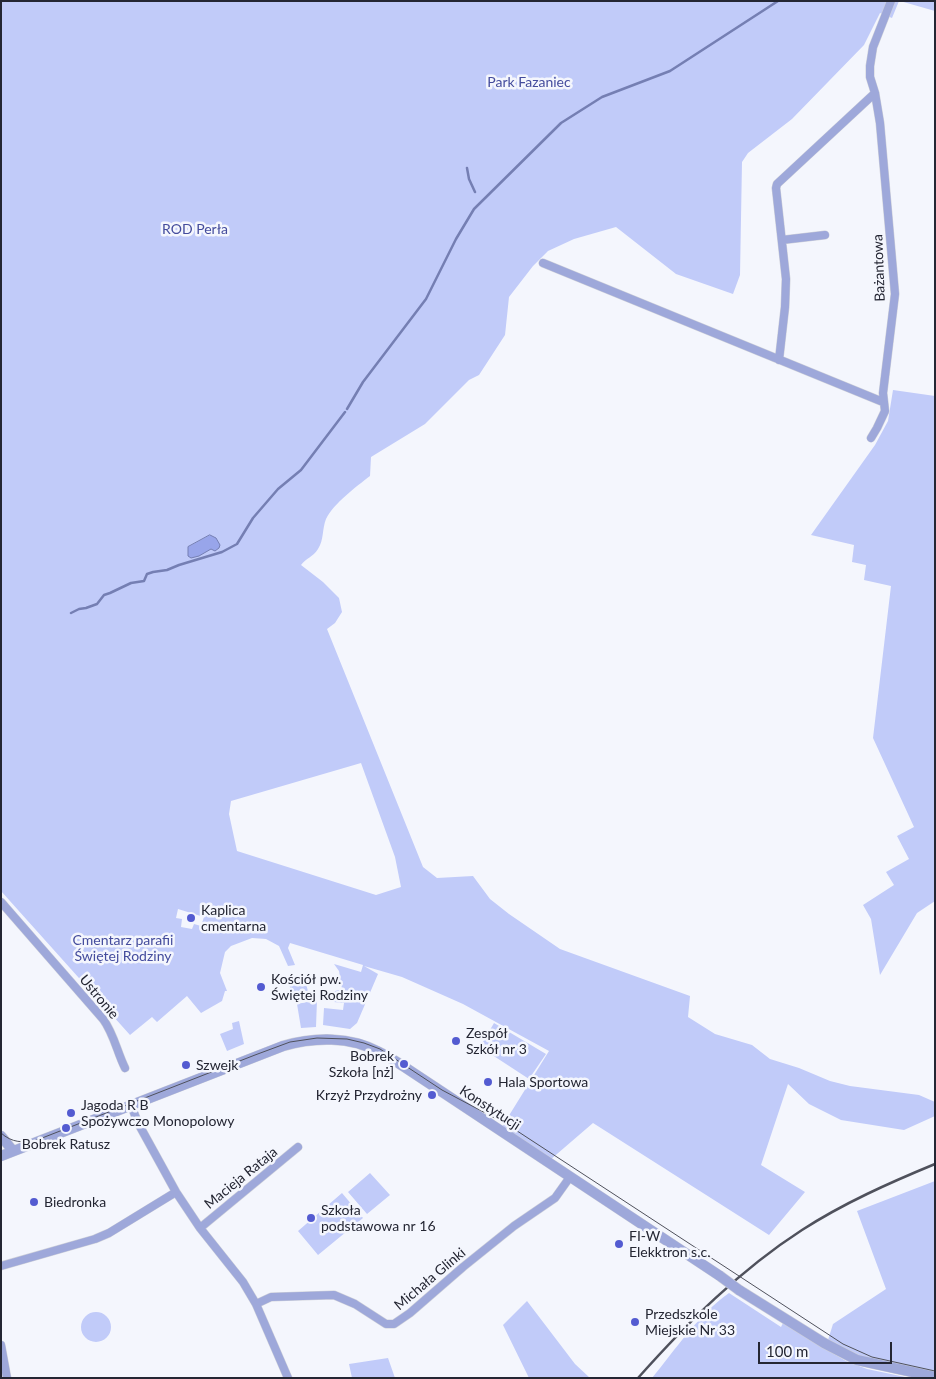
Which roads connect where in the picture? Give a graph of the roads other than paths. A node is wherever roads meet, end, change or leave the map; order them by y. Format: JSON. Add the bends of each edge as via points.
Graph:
{"nodes":[{"id":1,"x":891,"y":1,"type":"edge"},
{"id":2,"x":875,"y":93,"type":"junction"},
{"id":3,"x":825,"y":235,"type":"dead end"},
{"id":4,"x":782,"y":240,"type":"junction"},
{"id":5,"x":543,"y":263,"type":"dead end"},
{"id":6,"x":779,"y":360,"type":"junction"},
{"id":7,"x":883,"y":402,"type":"junction"},
{"id":8,"x":870,"y":438,"type":"dead end"},
{"id":9,"x":1,"y":902,"type":"edge"},
{"id":10,"x":125,"y":1068,"type":"dead end"},
{"id":11,"x":131,"y":1105,"type":"junction"},
{"id":12,"x":1,"y":1136,"type":"edge"},
{"id":13,"x":298,"y":1147,"type":"dead end"},
{"id":14,"x":13,"y":1151,"type":"junction"},
{"id":15,"x":1,"y":1156,"type":"edge"},
{"id":16,"x":570,"y":1177,"type":"junction"},
{"id":17,"x":176,"y":1192,"type":"junction"},
{"id":18,"x":200,"y":1228,"type":"junction"},
{"id":19,"x":1,"y":1266,"type":"edge"},
{"id":20,"x":256,"y":1304,"type":"junction"},
{"id":21,"x":1,"y":1345,"type":"edge"},
{"id":22,"x":5,"y":1375,"type":"edge"},
{"id":23,"x":935,"y":1377,"type":"edge"},
{"id":24,"x":288,"y":1378,"type":"edge"}],
"edges":[{"from":1,"to":2,"type":"street","name":"Bażantowa","via":[[871,58],[870,77]]},
{"from":2,"to":4,"type":"street","via":[[777,184]]},
{"from":2,"to":7,"type":"street","name":"Bażantowa","via":[[895,294]]},
{"from":3,"to":4,"type":"street"},
{"from":4,"to":6,"type":"street","via":[[786,279]]},
{"from":5,"to":6,"type":"street"},
{"from":6,"to":7,"type":"street"},
{"from":7,"to":8,"type":"street","name":"Bażantowa","via":[[884,411]]},
{"from":9,"to":10,"type":"street","name":"Ustronie","via":[[102,1019],[113,1035]]},
{"from":11,"to":14,"type":"street","name":"Konstytucji"},
{"from":11,"to":16,"type":"street","name":"Konstytucji","via":[[283,1046],[311,1041],[347,1041],[379,1051]]},
{"from":11,"to":17,"type":"street"},
{"from":12,"to":14,"type":"street"},
{"from":13,"to":18,"type":"street","name":"Macieja Rataja"},
{"from":14,"to":15,"type":"street","name":"Konstytucji"},
{"from":16,"to":20,"type":"street","name":"Michała Glinki","via":[[555,1198],[514,1226],[394,1324],[386,1324],[334,1294],[271,1297]]},
{"from":16,"to":23,"type":"street","name":"Konstytucji","bridge":true,"via":[[824,1343],[857,1360]]},
{"from":17,"to":18,"type":"street"},
{"from":17,"to":19,"type":"street","via":[[95,1239]]},
{"from":18,"to":20,"type":"street"},
{"from":20,"to":24,"type":"street"},
{"from":21,"to":22,"type":"street"}]}
